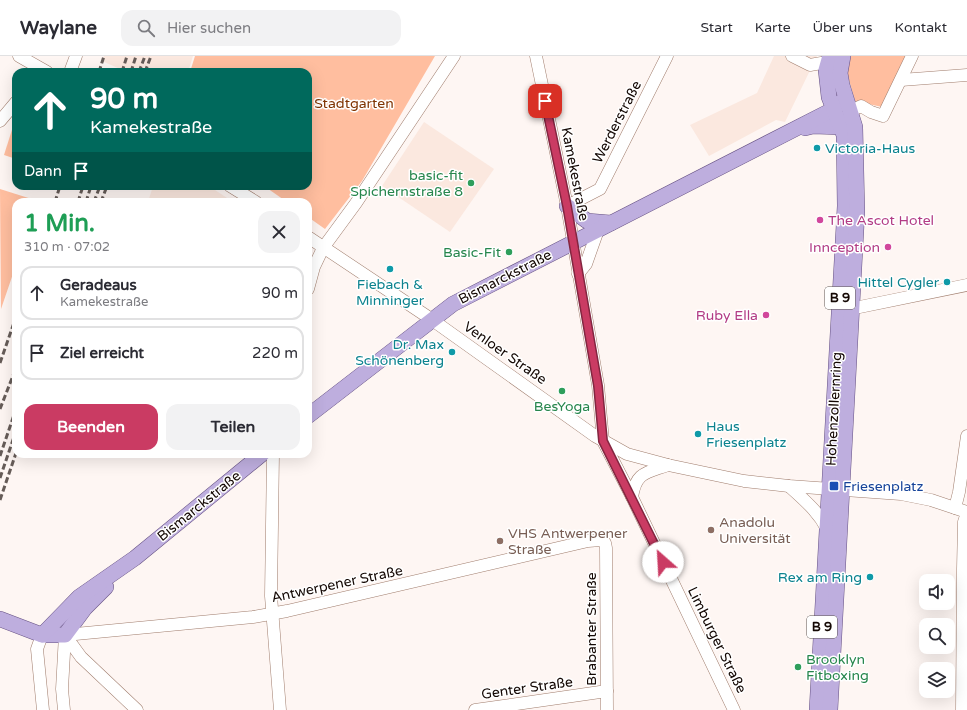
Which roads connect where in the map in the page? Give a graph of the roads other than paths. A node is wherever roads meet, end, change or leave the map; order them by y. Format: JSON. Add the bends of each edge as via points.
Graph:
{"nodes":[{"id":1,"x":76,"y":56,"type":"edge"},
{"id":2,"x":454,"y":56,"type":"edge"},
{"id":3,"x":536,"y":56,"type":"edge"},
{"id":4,"x":667,"y":56,"type":"edge"},
{"id":5,"x":792,"y":56,"type":"edge"},
{"id":6,"x":843,"y":56,"type":"edge"},
{"id":7,"x":912,"y":56,"type":"edge"},
{"id":8,"x":22,"y":58,"type":"edge"},
{"id":9,"x":828,"y":59,"type":"edge"},
{"id":10,"x":26,"y":68,"type":"edge"},
{"id":11,"x":40,"y":68,"type":"edge"},
{"id":12,"x":72,"y":68,"type":"edge"},
{"id":13,"x":967,"y":75,"type":"edge"},
{"id":14,"x":901,"y":80,"type":"junction"},
{"id":15,"x":845,"y":97,"type":"junction"},
{"id":16,"x":832,"y":103,"type":"junction"},
{"id":17,"x":12,"y":107,"type":"edge"},
{"id":18,"x":851,"y":111,"type":"junction"},
{"id":19,"x":0,"y":121,"type":"edge"},
{"id":20,"x":842,"y":127,"type":"junction"},
{"id":21,"x":788,"y":133,"type":"junction"},
{"id":22,"x":236,"y":190,"type":"edge"},
{"id":23,"x":250,"y":198,"type":"edge"},
{"id":24,"x":567,"y":206,"type":"junction"},
{"id":25,"x":604,"y":227,"type":"junction"},
{"id":26,"x":312,"y":240,"type":"edge"},
{"id":27,"x":572,"y":243,"type":"junction"},
{"id":28,"x":323,"y":248,"type":"junction"},
{"id":29,"x":312,"y":274,"type":"edge"},
{"id":30,"x":578,"y":274,"type":"junction"},
{"id":31,"x":967,"y":285,"type":"edge"},
{"id":32,"x":845,"y":310,"type":"junction"},
{"id":33,"x":431,"y":319,"type":"junction"},
{"id":34,"x":312,"y":413,"type":"edge"},
{"id":35,"x":967,"y":436,"type":"edge"},
{"id":36,"x":603,"y":441,"type":"junction"},
{"id":37,"x":966,"y":456,"type":"edge"},
{"id":38,"x":257,"y":458,"type":"edge"},
{"id":39,"x":273,"y":458,"type":"edge"},
{"id":40,"x":668,"y":465,"type":"junction"},
{"id":41,"x":790,"y":486,"type":"junction"},
{"id":42,"x":835,"y":489,"type":"junction"},
{"id":43,"x":632,"y":497,"type":"junction"},
{"id":44,"x":955,"y":508,"type":"junction"},
{"id":45,"x":967,"y":513,"type":"edge"},
{"id":46,"x":827,"y":529,"type":"junction"},
{"id":47,"x":606,"y":548,"type":"joint"},
{"id":48,"x":135,"y":558,"type":"junction"},
{"id":49,"x":272,"y":613,"type":"junction"},
{"id":50,"x":0,"y":619,"type":"edge"},
{"id":51,"x":65,"y":634,"type":"junction"},
{"id":52,"x":42,"y":635,"type":"junction"},
{"id":53,"x":607,"y":691,"type":"junction"},
{"id":54,"x":43,"y":710,"type":"edge"},
{"id":55,"x":64,"y":710,"type":"edge"},
{"id":56,"x":137,"y":710,"type":"edge"},
{"id":57,"x":280,"y":710,"type":"edge"},
{"id":58,"x":475,"y":710,"type":"edge"},
{"id":59,"x":607,"y":710,"type":"edge"},
{"id":60,"x":734,"y":710,"type":"edge"},
{"id":61,"x":817,"y":710,"type":"edge"},
{"id":62,"x":830,"y":710,"type":"edge"},
{"id":63,"x":962,"y":710,"type":"edge"}],
"edges":[{"from":1,"to":12,"type":"street"},
{"from":2,"to":28,"type":"street"},
{"from":3,"to":24,"type":"street","name":"Kamekestraße"},
{"from":4,"to":24,"type":"street","name":"Werderstraße","via":[[600,189]]},
{"from":5,"to":9,"type":"street","via":[[810,65]]},
{"from":6,"to":15,"type":"main road","number":"B 9","via":[[840,73]]},
{"from":7,"to":14,"type":"street"},
{"from":8,"to":10,"type":"street"},
{"from":8,"to":11,"type":"street"},
{"from":9,"to":16,"type":"main road","number":"B 9","via":[[826,76]]},
{"from":13,"to":14,"type":"street"},
{"from":14,"to":18,"type":"street","via":[[883,116],[861,106]]},
{"from":15,"to":16,"type":"main road","name":"Bismarckstraße"},
{"from":15,"to":18,"type":"main road","number":"B 9"},
{"from":16,"to":20,"type":"main road","name":"Hohenzollernring","number":"B 9"},
{"from":16,"to":21,"type":"main road","name":"Bismarckstraße"},
{"from":17,"to":19,"type":"street"},
{"from":18,"to":32,"type":"main road","name":"Hohenzollernring","number":"B 9","via":[[855,128],[857,212]]},
{"from":20,"to":21,"type":"main road","via":[[813,126]]},
{"from":20,"to":32,"type":"main road","name":"Hohenzollernring","number":"B 9"},
{"from":21,"to":25,"type":"main road","name":"Bismarckstraße"},
{"from":22,"to":23,"type":"street"},
{"from":24,"to":25,"type":"main road","via":[[587,221]]},
{"from":24,"to":27,"type":"street","name":"Kamekestraße"},
{"from":25,"to":27,"type":"main road","name":"Bismarckstraße"},
{"from":25,"to":30,"type":"street","name":"Kamekestraße","via":[[586,264]]},
{"from":26,"to":28,"type":"street","name":"Venloer Straße"},
{"from":27,"to":30,"type":"street","name":"Kamekestraße"},
{"from":27,"to":33,"type":"main road","name":"Bismarckstraße","via":[[453,304]]},
{"from":28,"to":29,"type":"street"},
{"from":28,"to":33,"type":"street","name":"Venloer Straße"},
{"from":30,"to":36,"type":"street","name":"Kamekestraße","via":[[598,386]]},
{"from":31,"to":32,"type":"street"},
{"from":32,"to":42,"type":"main road","name":"Hohenzollernring","number":"B 9"},
{"from":33,"to":34,"type":"main road","name":"Bismarckstraße"},
{"from":33,"to":36,"type":"street","name":"Venloer Straße"},
{"from":35,"to":37,"type":"street"},
{"from":36,"to":40,"type":"street","via":[[627,454]]},
{"from":36,"to":43,"type":"street","name":"Limburger Straße"},
{"from":37,"to":44,"type":"street"},
{"from":38,"to":48,"type":"main road","name":"Bismarckstraße"},
{"from":39,"to":49,"type":"street"},
{"from":40,"to":41,"type":"street","via":[[744,481]]},
{"from":40,"to":43,"type":"street","via":[[639,477],[635,482]]},
{"from":41,"to":42,"type":"street"},
{"from":41,"to":46,"type":"street","via":[[821,516]]},
{"from":42,"to":44,"type":"street","via":[[901,494]]},
{"from":42,"to":46,"type":"main road","name":"Hohenzollernring","number":"B 9"},
{"from":42,"to":62,"type":"main road","name":"Hohenzollernring","number":"B 9"},
{"from":43,"to":60,"type":"street","name":"Limburger Straße"},
{"from":44,"to":45,"type":"street"},
{"from":45,"to":63,"type":"street","via":[[964,522],[963,561]]},
{"from":46,"to":61,"type":"main road","name":"Hohenzollernring","number":"B 9"},
{"from":47,"to":49,"type":"street","name":"Antwerpener Straße","via":[[601,540],[588,541]]},
{"from":47,"to":53,"type":"street","name":"Brabanter Straße"},
{"from":48,"to":51,"type":"main road","name":"Bismarckstraße","via":[[85,608]]},
{"from":48,"to":52,"type":"main road","name":"Bismarckstraße","via":[[79,597]]},
{"from":49,"to":51,"type":"street","name":"Antwerpener Straße"},
{"from":49,"to":57,"type":"street"},
{"from":50,"to":52,"type":"main road"},
{"from":51,"to":52,"type":"main road"},
{"from":51,"to":55,"type":"street","via":[[62,689]]},
{"from":51,"to":56,"type":"street","via":[[82,657]]},
{"from":52,"to":54,"type":"street","via":[[37,649]]},
{"from":53,"to":58,"type":"street","name":"Genter Straße"},
{"from":53,"to":59,"type":"street","name":"Brabanter Straße"}]}
